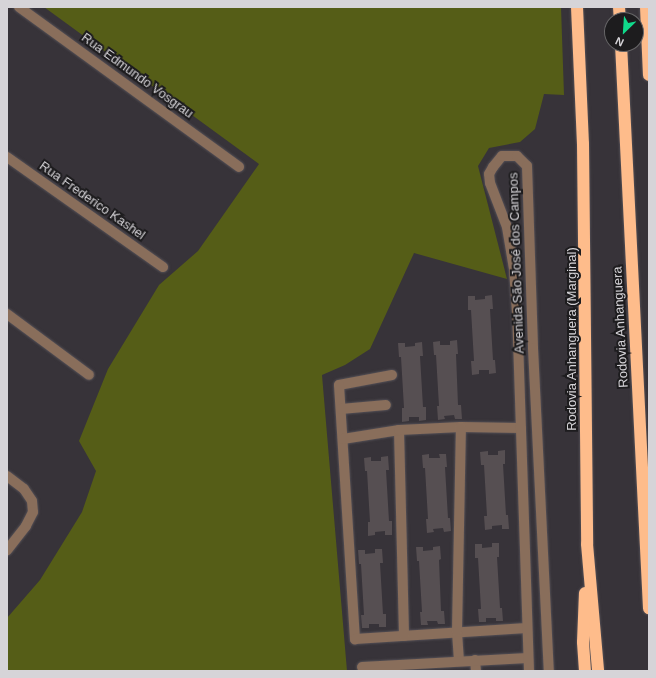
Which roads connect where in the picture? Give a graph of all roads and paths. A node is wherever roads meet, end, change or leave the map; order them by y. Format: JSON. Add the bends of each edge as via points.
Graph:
{"nodes":[{"id":1,"x":19,"y":7,"type":"edge"},
{"id":2,"x":577,"y":7,"type":"edge"},
{"id":3,"x":646,"y":7,"type":"edge"},
{"id":4,"x":621,"y":52,"type":"edge"},
{"id":5,"x":649,"y":75,"type":"edge"},
{"id":6,"x":7,"y":157,"type":"edge"},
{"id":7,"x":239,"y":167,"type":"dead end"},
{"id":8,"x":163,"y":267,"type":"dead end"},
{"id":9,"x":7,"y":314,"type":"edge"},
{"id":10,"x":89,"y":375,"type":"dead end"},
{"id":11,"x":392,"y":375,"type":"dead end"},
{"id":12,"x":386,"y":405,"type":"dead end"},
{"id":13,"x":341,"y":409,"type":"junction"},
{"id":14,"x":461,"y":427,"type":"junction"},
{"id":15,"x":521,"y":428,"type":"junction"},
{"id":16,"x":399,"y":430,"type":"junction"},
{"id":17,"x":343,"y":439,"type":"junction"},
{"id":18,"x":7,"y":476,"type":"edge"},
{"id":19,"x":587,"y":544,"type":"junction"},
{"id":20,"x":7,"y":550,"type":"edge"},
{"id":21,"x":649,"y":608,"type":"edge"},
{"id":22,"x":527,"y":628,"type":"junction"},
{"id":23,"x":457,"y":631,"type":"junction"},
{"id":24,"x":404,"y":636,"type":"junction"},
{"id":25,"x":528,"y":658,"type":"junction"},
{"id":26,"x":475,"y":660,"type":"junction"},
{"id":27,"x":459,"y":662,"type":"junction"},
{"id":28,"x":362,"y":668,"type":"dead end"},
{"id":29,"x":476,"y":671,"type":"edge"},
{"id":30,"x":529,"y":671,"type":"edge"},
{"id":31,"x":549,"y":671,"type":"edge"},
{"id":32,"x":585,"y":671,"type":"edge"},
{"id":33,"x":598,"y":671,"type":"edge"}],
"edges":[{"from":1,"to":7,"type":"street","name":"Rua Edmundo Vosgrau"},
{"from":2,"to":19,"type":"highway","name":"Rodovia Anhanguera (Marginal)","via":[[584,144]]},
{"from":3,"to":5,"type":"highway"},
{"from":4,"to":21,"type":"highway","name":"Rodovia Anhanguera"},
{"from":6,"to":8,"type":"street","name":"Rua Frederico Kashel"},
{"from":9,"to":10,"type":"street"},
{"from":11,"to":13,"type":"street","via":[[339,385]]},
{"from":12,"to":13,"type":"street"},
{"from":13,"to":17,"type":"street"},
{"from":14,"to":15,"type":"street"},
{"from":14,"to":16,"type":"street"},
{"from":14,"to":23,"type":"street"},
{"from":15,"to":22,"type":"street","name":"Avenida São José dos Campos"},
{"from":15,"to":31,"type":"street","name":"Avenida São José dos Campos","via":[[514,268],[507,227],[490,183],[492,166],[502,156],[517,156],[527,166],[532,348]]},
{"from":16,"to":17,"type":"street"},
{"from":16,"to":24,"type":"street"},
{"from":17,"to":24,"type":"street","via":[[355,639]]},
{"from":18,"to":20,"type":"street","via":[[24,488],[32,501],[33,512],[26,526]]},
{"from":19,"to":32,"type":"highway","via":[[583,642]]},
{"from":19,"to":33,"type":"highway","name":"Rodovia Anhanguera (Marginal)"},
{"from":22,"to":23,"type":"street"},
{"from":22,"to":25,"type":"street","name":"Avenida São José dos Campos"},
{"from":23,"to":24,"type":"street"},
{"from":23,"to":27,"type":"street"},
{"from":25,"to":26,"type":"street"},
{"from":25,"to":30,"type":"street","name":"Avenida São José dos Campos"},
{"from":26,"to":27,"type":"street"},
{"from":26,"to":29,"type":"street"},
{"from":27,"to":28,"type":"street"}]}
